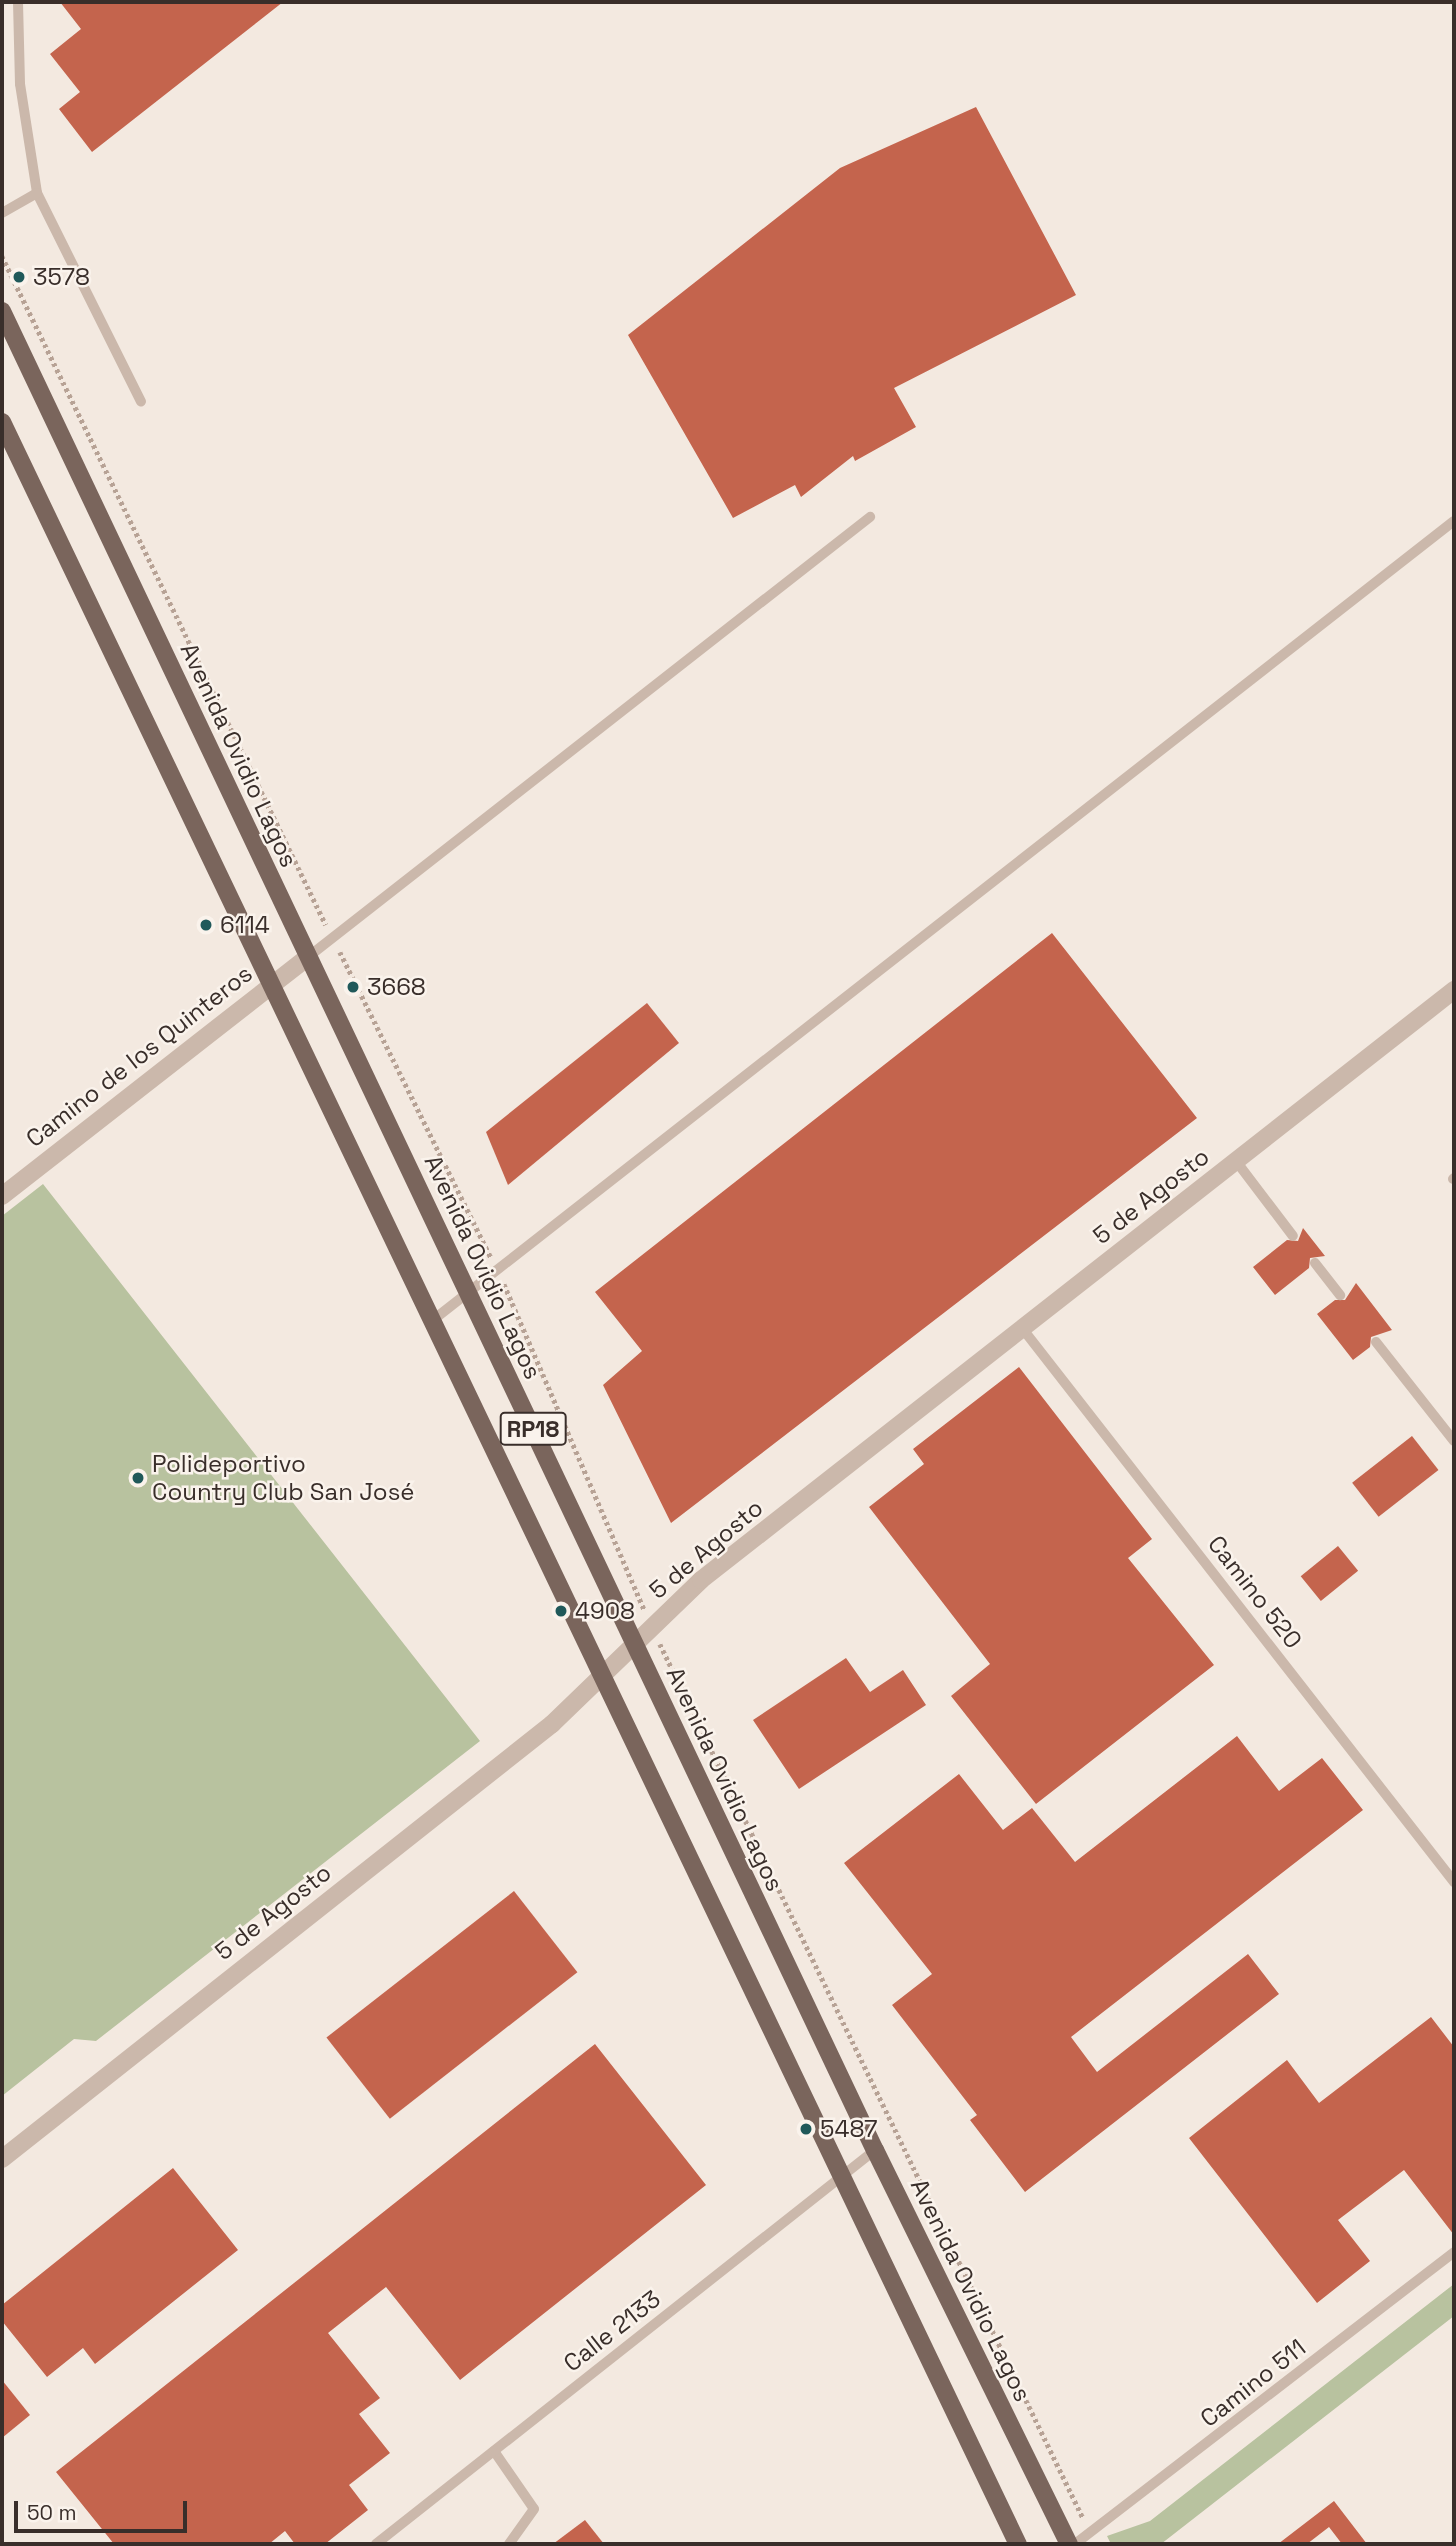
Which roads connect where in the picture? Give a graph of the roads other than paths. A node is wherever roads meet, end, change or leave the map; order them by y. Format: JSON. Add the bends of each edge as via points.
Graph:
{"nodes":[{"id":1,"x":18,"y":2,"type":"edge"},
{"id":2,"x":37,"y":193,"type":"junction"},
{"id":3,"x":2,"y":213,"type":"edge"},
{"id":4,"x":2,"y":311,"type":"edge"},
{"id":5,"x":141,"y":402,"type":"dead end"},
{"id":6,"x":2,"y":422,"type":"edge"},
{"id":7,"x":870,"y":517,"type":"dead end"},
{"id":8,"x":1454,"y":521,"type":"edge"},
{"id":9,"x":308,"y":957,"type":"junction"},
{"id":10,"x":271,"y":982,"type":"junction"},
{"id":11,"x":1454,"y":989,"type":"edge"},
{"id":12,"x":1236,"y":1161,"type":"junction"},
{"id":13,"x":2,"y":1196,"type":"edge"},
{"id":14,"x":1293,"y":1236,"type":"dead end"},
{"id":15,"x":1315,"y":1264,"type":"dead end"},
{"id":16,"x":470,"y":1296,"type":"junction"},
{"id":17,"x":1340,"y":1296,"type":"dead end"},
{"id":18,"x":433,"y":1320,"type":"junction"},
{"id":19,"x":1022,"y":1328,"type":"junction"},
{"id":20,"x":1376,"y":1342,"type":"dead end"},
{"id":21,"x":1454,"y":1441,"type":"edge"},
{"id":22,"x":634,"y":1645,"type":"junction"},
{"id":23,"x":606,"y":1678,"type":"junction"},
{"id":24,"x":1454,"y":1882,"type":"edge"},
{"id":25,"x":875,"y":2150,"type":"junction"},
{"id":26,"x":2,"y":2159,"type":"edge"},
{"id":27,"x":843,"y":2175,"type":"junction"},
{"id":28,"x":1454,"y":2252,"type":"edge"},
{"id":29,"x":494,"y":2451,"type":"junction"},
{"id":30,"x":376,"y":2544,"type":"edge"},
{"id":31,"x":509,"y":2544,"type":"edge"},
{"id":32,"x":1018,"y":2544,"type":"edge"},
{"id":33,"x":1069,"y":2544,"type":"edge"},
{"id":34,"x":1075,"y":2544,"type":"edge"}],
"edges":[{"from":1,"to":2,"type":"lane","via":[[20,84]]},
{"from":2,"to":3,"type":"lane"},
{"from":2,"to":5,"type":"lane"},
{"from":4,"to":9,"type":"main road","name":"Avenida Ovidio Lagos","number":"RP18"},
{"from":6,"to":10,"type":"main road","number":"RP18"},
{"from":7,"to":9,"type":"lane"},
{"from":8,"to":16,"type":"lane"},
{"from":9,"to":10,"type":"street","name":"Camino de los Quinteros"},
{"from":9,"to":16,"type":"main road","name":"Avenida Ovidio Lagos","number":"RP18"},
{"from":10,"to":13,"type":"street","name":"Camino de los Quinteros"},
{"from":10,"to":18,"type":"main road","number":"RP18"},
{"from":11,"to":12,"type":"street","name":"5 de Agosto"},
{"from":12,"to":14,"type":"lane"},
{"from":12,"to":19,"type":"street","name":"5 de Agosto"},
{"from":15,"to":17,"type":"lane"},
{"from":16,"to":18,"type":"lane"},
{"from":16,"to":22,"type":"main road","name":"Avenida Ovidio Lagos","number":"RP18"},
{"from":18,"to":23,"type":"main road","number":"RP18"},
{"from":19,"to":22,"type":"street","name":"5 de Agosto","via":[[701,1580]]},
{"from":19,"to":24,"type":"lane","name":"Camino 520"},
{"from":20,"to":21,"type":"lane"},
{"from":22,"to":23,"type":"street","name":"5 de Agosto"},
{"from":22,"to":25,"type":"main road","name":"Avenida Ovidio Lagos","number":"RP18"},
{"from":23,"to":26,"type":"street","name":"5 de Agosto"},
{"from":23,"to":27,"type":"main road","number":"RP18"},
{"from":25,"to":27,"type":"lane","name":"Calle 2133"},
{"from":25,"to":33,"type":"main road","name":"Avenida Ovidio Lagos","number":"RP18"},
{"from":27,"to":29,"type":"lane","name":"Calle 2133"},
{"from":27,"to":32,"type":"main road","number":"RP18"},
{"from":28,"to":34,"type":"lane","name":"Camino 511"},
{"from":29,"to":30,"type":"lane","name":"Calle 2133"},
{"from":29,"to":31,"type":"lane","via":[[534,2509]]}]}
